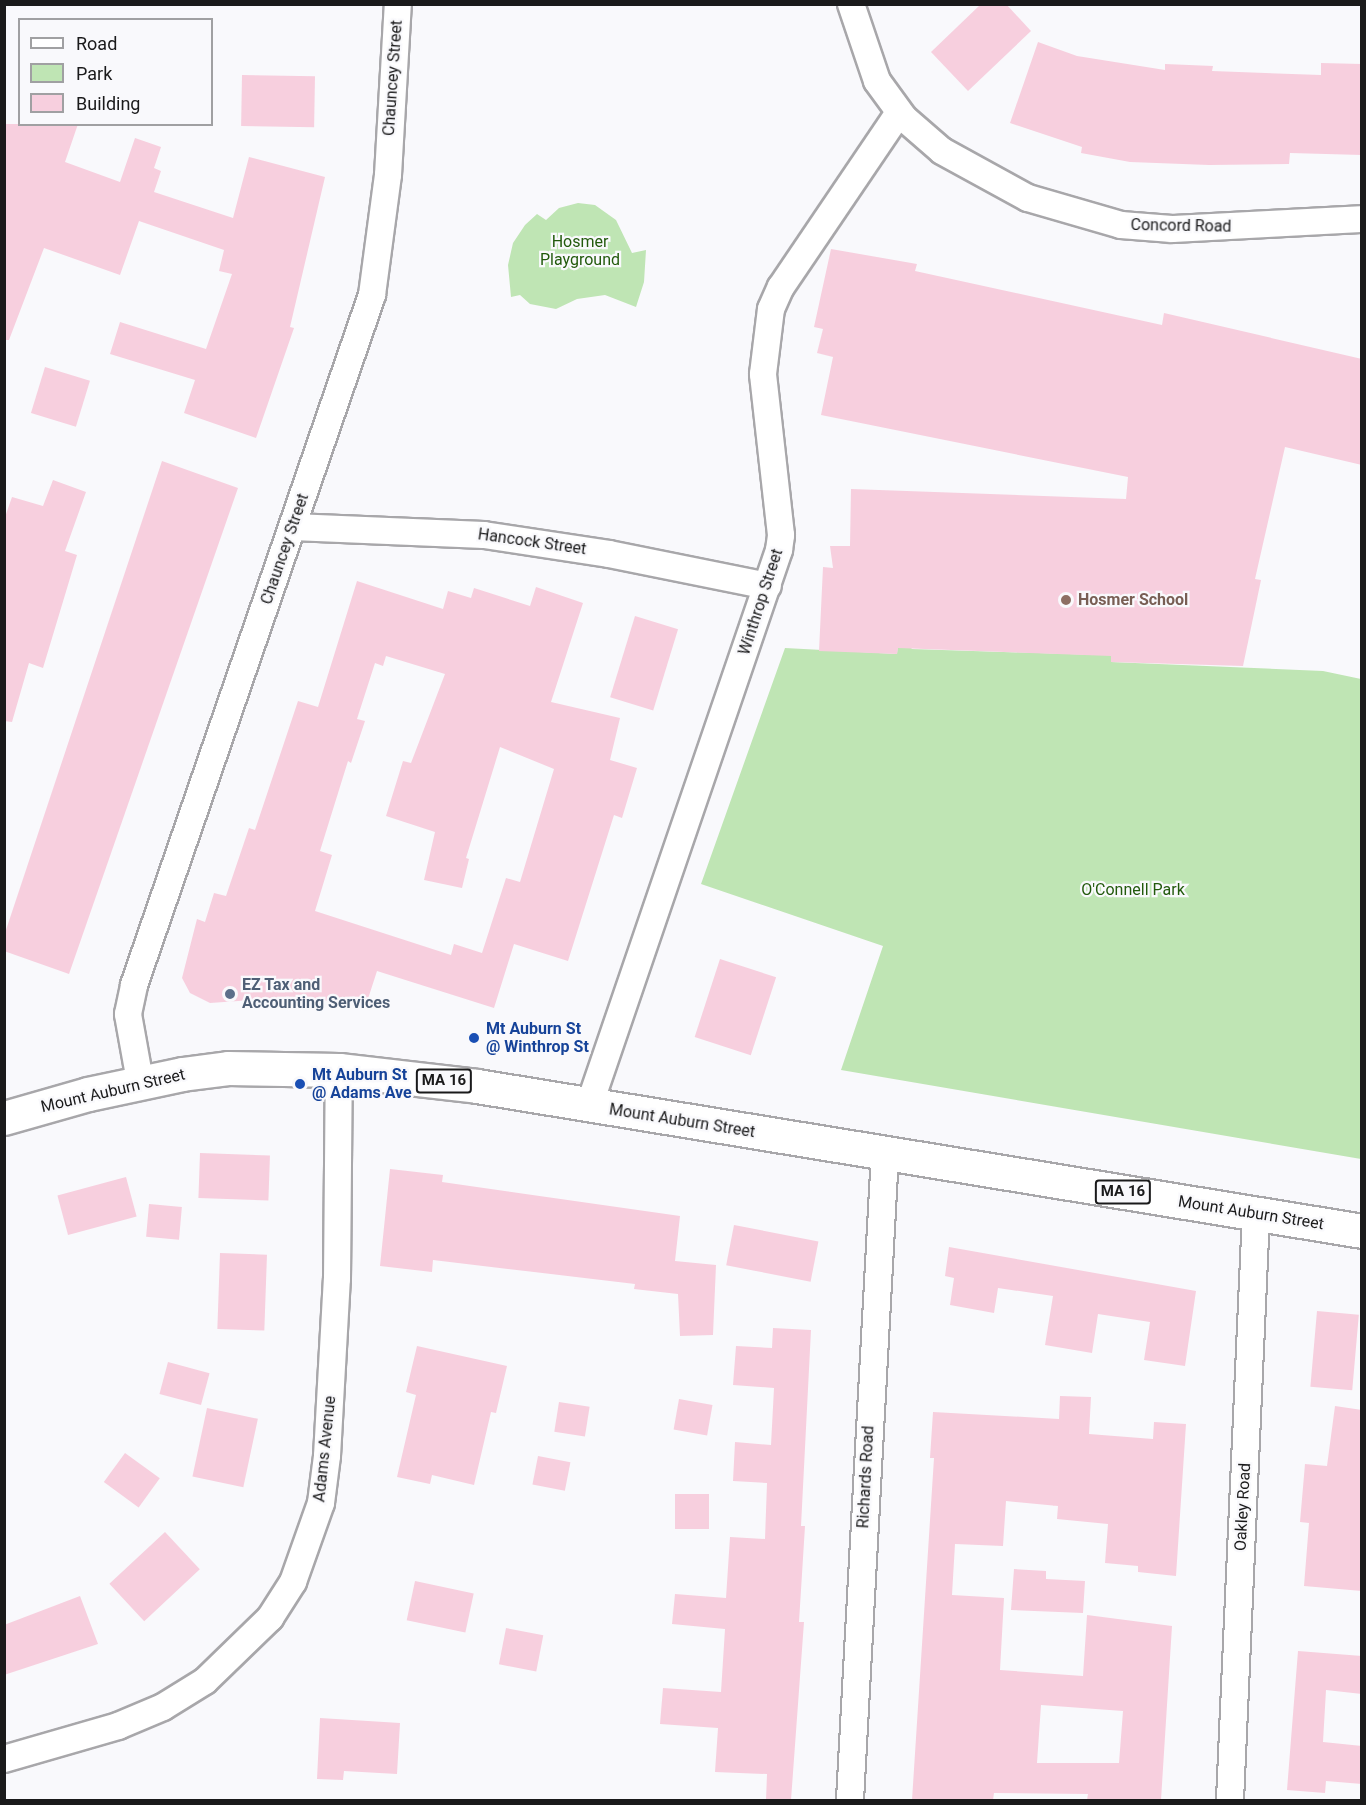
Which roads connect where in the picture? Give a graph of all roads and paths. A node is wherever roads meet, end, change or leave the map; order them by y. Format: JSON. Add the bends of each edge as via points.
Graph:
{"nodes":[{"id":1,"x":398,"y":4,"type":"edge"},
{"id":2,"x":851,"y":4,"type":"edge"},
{"id":3,"x":899,"y":112,"type":"junction"},
{"id":4,"x":1362,"y":219,"type":"edge"},
{"id":5,"x":293,"y":527,"type":"junction"},
{"id":6,"x":768,"y":586,"type":"junction"},
{"id":7,"x":339,"y":1070,"type":"junction"},
{"id":8,"x":140,"y":1082,"type":"junction"},
{"id":9,"x":590,"y":1106,"type":"junction"},
{"id":10,"x":4,"y":1118,"type":"edge"},
{"id":11,"x":885,"y":1154,"type":"junction"},
{"id":12,"x":1256,"y":1214,"type":"junction"},
{"id":13,"x":1362,"y":1232,"type":"edge"},
{"id":14,"x":4,"y":1760,"type":"edge"},
{"id":15,"x":850,"y":1800,"type":"edge"},
{"id":16,"x":1230,"y":1800,"type":"edge"}],
"edges":[{"from":1,"to":5,"type":"street","name":"Chauncey Street","via":[[388,175],[372,295]]},
{"from":2,"to":3,"type":"street","name":"Concord Road","via":[[876,81]]},
{"from":3,"to":4,"type":"street","name":"Concord Road","via":[[942,151],[981,175],[1071,214],[1121,225],[1172,229]]},
{"from":3,"to":6,"type":"street","name":"Winthrop Street","via":[[781,287],[771,309],[763,374],[781,535]]},
{"from":5,"to":6,"type":"street","name":"Hancock Street","via":[[484,535],[609,554]]},
{"from":5,"to":8,"type":"street","name":"Chauncey Street","via":[[135,985],[128,1014],[130,1043]]},
{"from":6,"to":9,"type":"street","name":"Winthrop Street"},
{"from":7,"to":8,"type":"main road","name":"Mount Auburn Street","number":"MA 16","via":[[228,1068]]},
{"from":7,"to":9,"type":"main road","name":"Mount Auburn Street","number":"MA 16","via":[[406,1076]]},
{"from":7,"to":14,"type":"street","name":"Adams Avenue","via":[[338,1257],[327,1456],[321,1503],[293,1582],[270,1618],[205,1681],[163,1707],[118,1726]]},
{"from":8,"to":10,"type":"main road","name":"Mount Auburn Street","number":"MA 16"},
{"from":9,"to":11,"type":"main road","name":"Mount Auburn Street","number":"MA 16"},
{"from":11,"to":12,"type":"main road","name":"Mount Auburn Street","number":"MA 16"},
{"from":11,"to":15,"type":"street","name":"Richards Road"},
{"from":12,"to":13,"type":"main road","name":"Mount Auburn Street","number":"MA 16"},
{"from":12,"to":16,"type":"street","name":"Oakley Road"}]}
